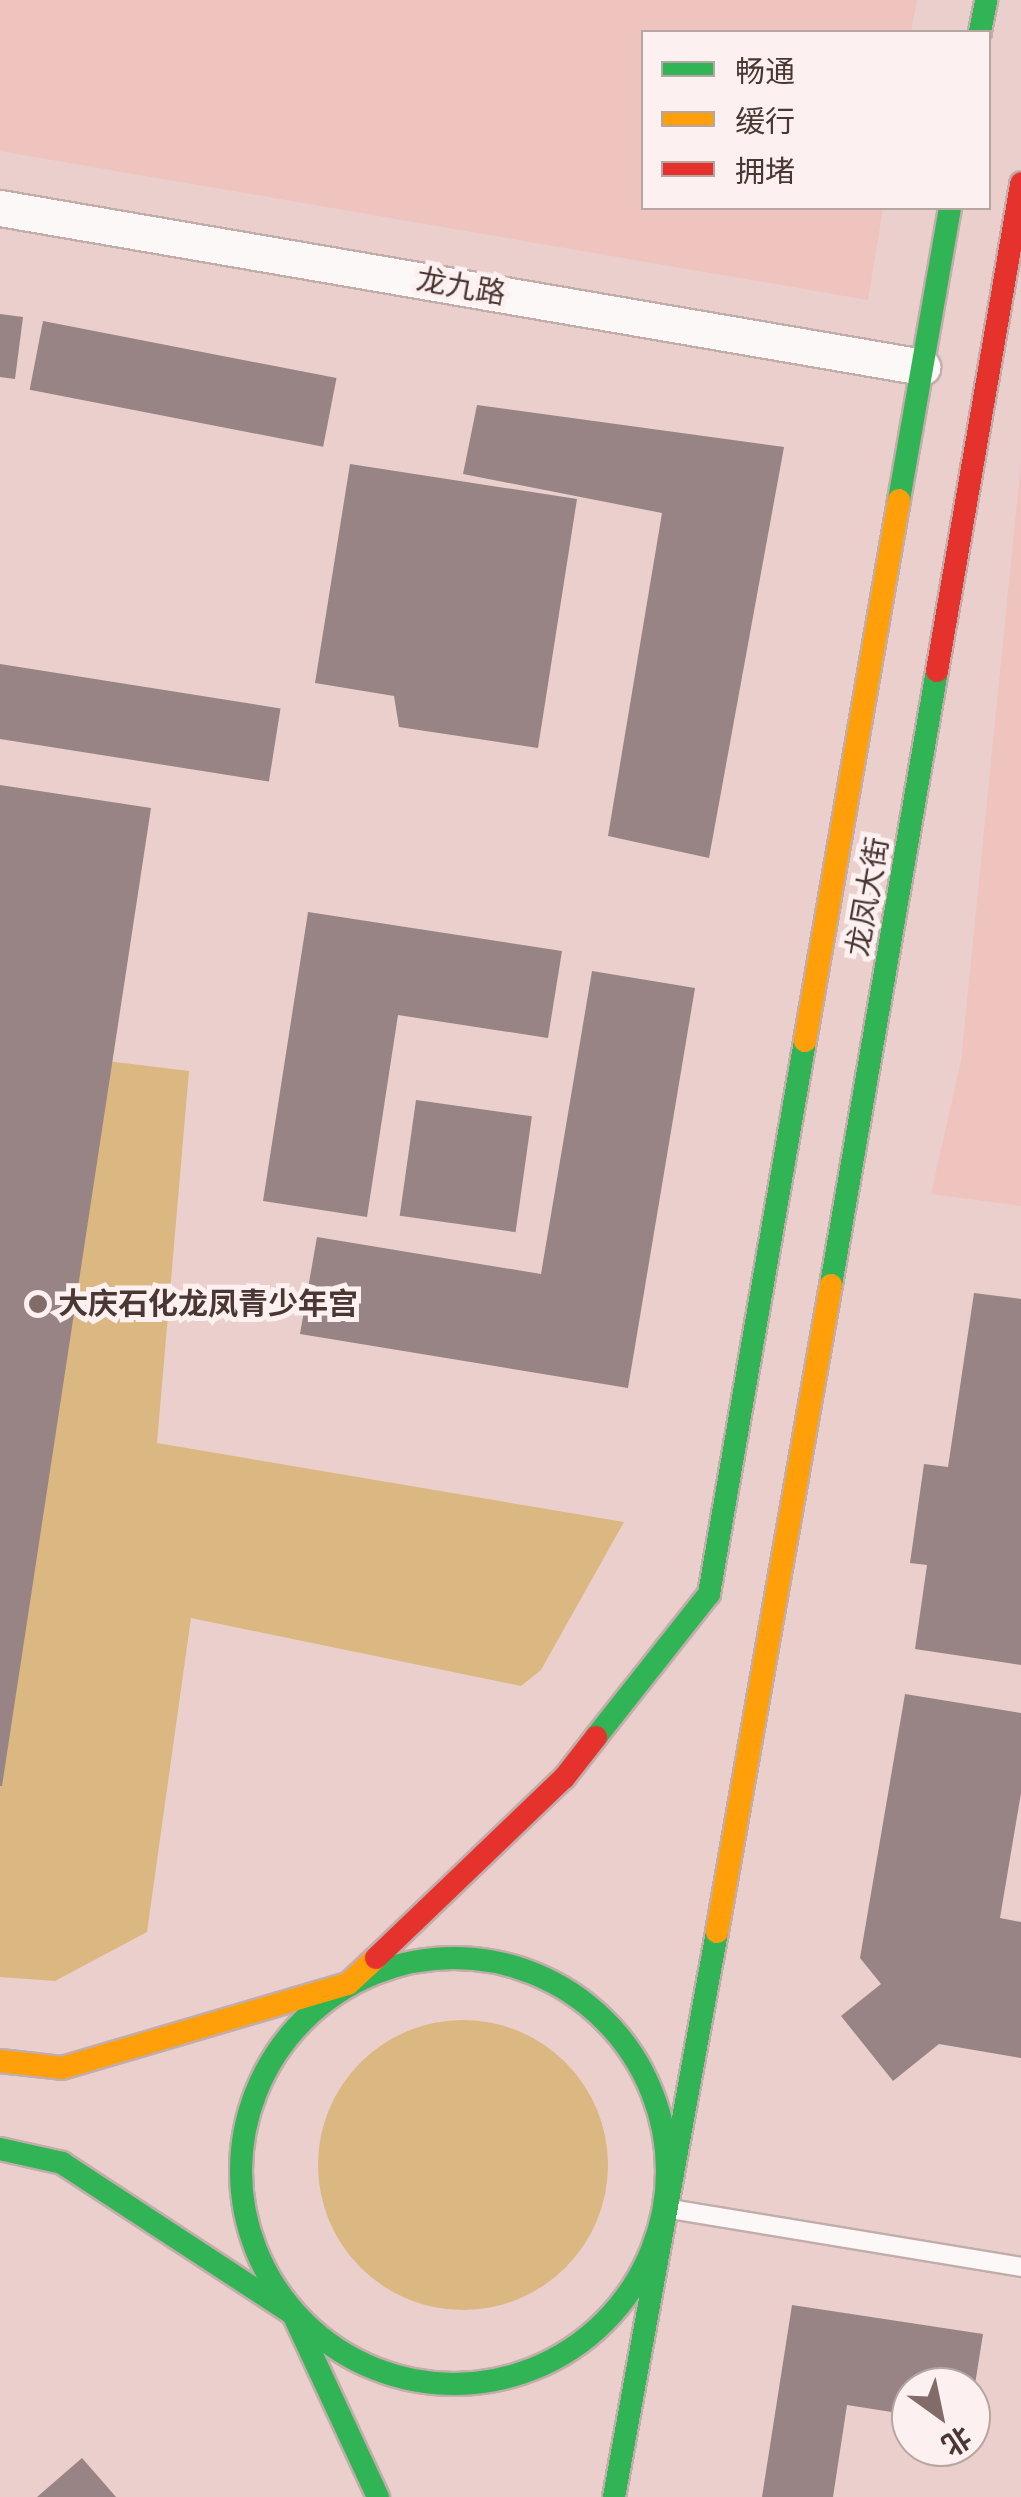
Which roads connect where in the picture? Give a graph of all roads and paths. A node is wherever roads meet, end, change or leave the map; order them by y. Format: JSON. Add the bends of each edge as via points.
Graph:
{"nodes":[{"id":1,"x":986,"y":0,"type":"edge"},
{"id":2,"x":980,"y":30,"type":"edge"},
{"id":3,"x":1021,"y":183,"type":"edge"},
{"id":4,"x":0,"y":208,"type":"edge"},
{"id":5,"x":950,"y":210,"type":"edge"},
{"id":6,"x":922,"y":367,"type":"junction"},
{"id":7,"x":348,"y":1984,"type":"junction"},
{"id":8,"x":0,"y":2060,"type":"edge"},
{"id":9,"x":0,"y":2149,"type":"edge"},
{"id":10,"x":666,"y":2208,"type":"junction"},
{"id":11,"x":1021,"y":2267,"type":"edge"},
{"id":12,"x":293,"y":2314,"type":"junction"},
{"id":13,"x":378,"y":2497,"type":"edge"},
{"id":14,"x":614,"y":2497,"type":"edge"}],
"edges":[{"from":1,"to":2,"type":"main road"},
{"from":3,"to":10,"type":"main road","name":"龙凤大街"},
{"from":4,"to":6,"type":"street","name":"龙九路"},
{"from":5,"to":6,"type":"main road","name":"龙凤大街"},
{"from":6,"to":7,"type":"main road","name":"龙凤大街","via":[[708,1594],[564,1778]]},
{"from":7,"to":8,"type":"main road","via":[[62,2068]]},
{"from":7,"to":10,"type":"main road","via":[[405,1962],[465,1956],[524,1968],[578,1996],[622,2037],[653,2089],[668,2148]]},
{"from":7,"to":12,"type":"main road","via":[[289,2036],[262,2076],[242,2136],[241,2200],[258,2261]]},
{"from":9,"to":12,"type":"main road","via":[[62,2163]]},
{"from":10,"to":11,"type":"lane"},
{"from":10,"to":12,"type":"main road","via":[[643,2272],[601,2327],[544,2366],[479,2384],[410,2381],[362,2363]]},
{"from":10,"to":14,"type":"main road"},
{"from":12,"to":13,"type":"main road"}]}
